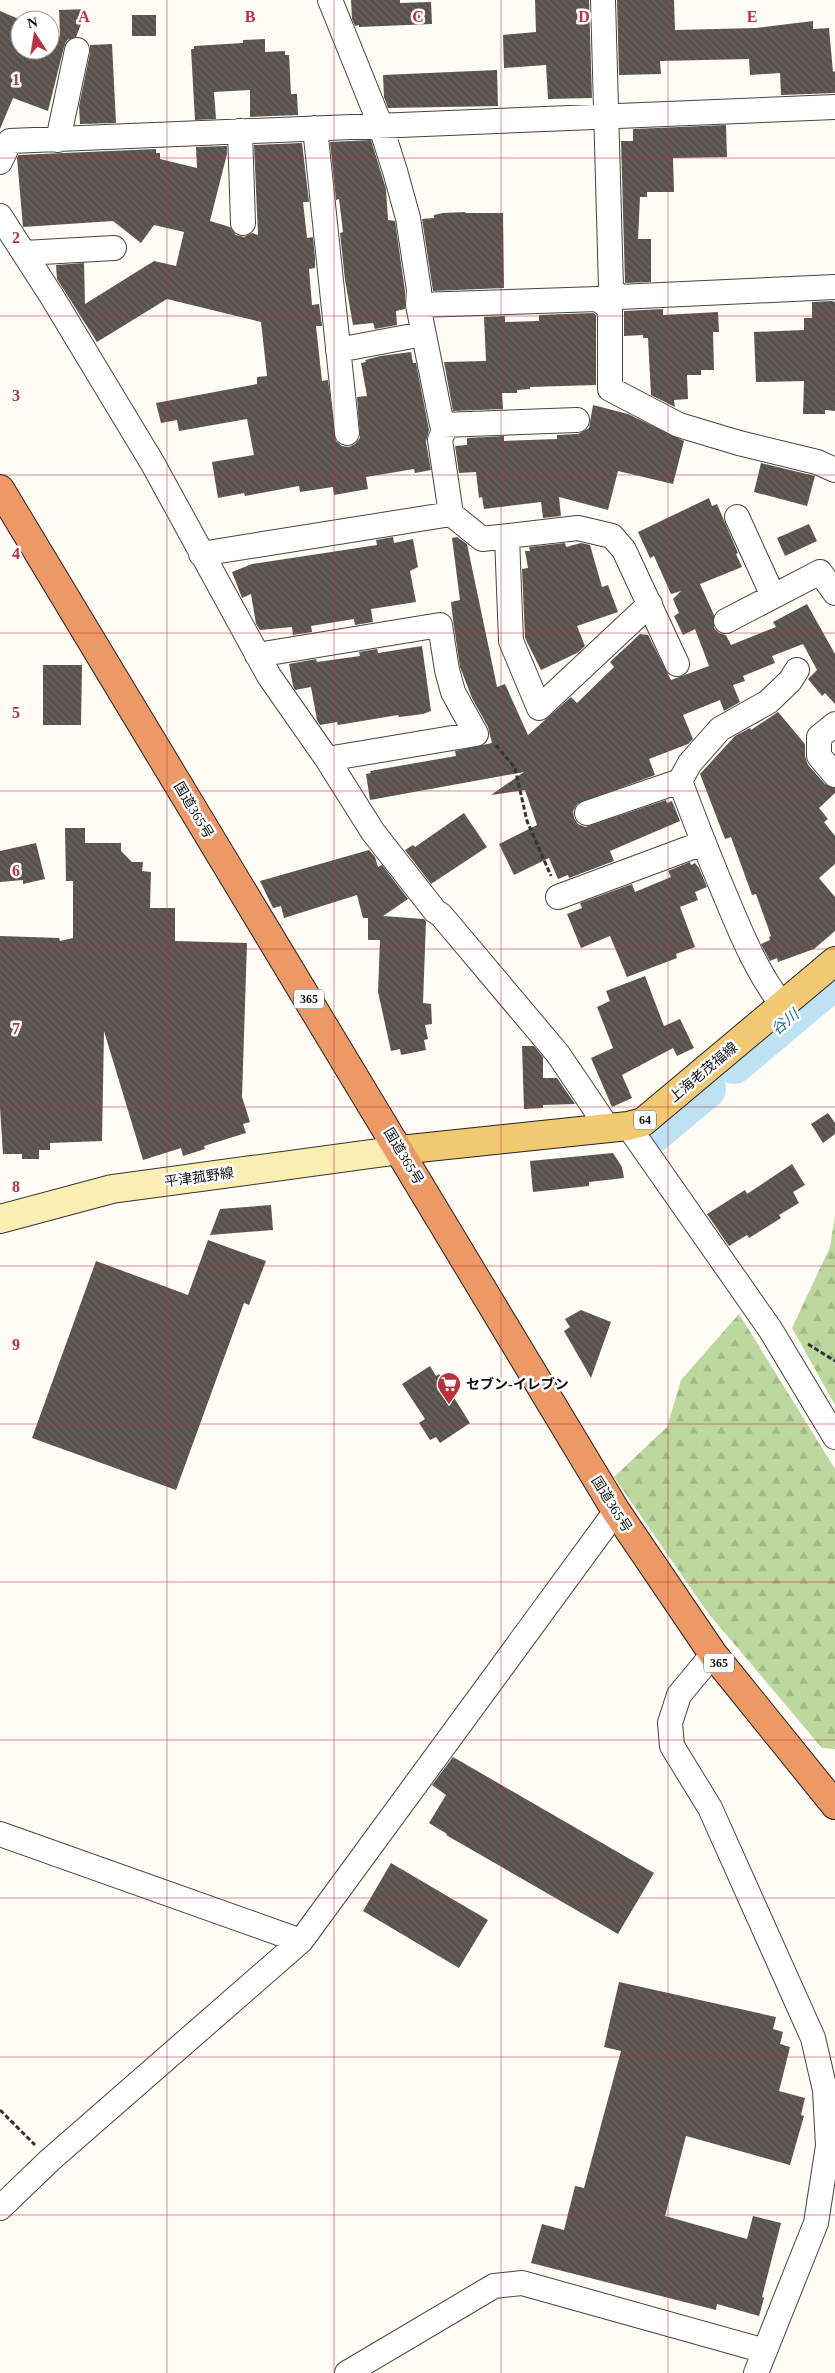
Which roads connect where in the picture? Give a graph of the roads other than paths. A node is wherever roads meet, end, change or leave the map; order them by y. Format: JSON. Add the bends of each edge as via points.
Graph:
{"nodes":[{"id":1,"x":330,"y":0,"type":"edge"},
{"id":2,"x":603,"y":0,"type":"edge"},
{"id":3,"x":77,"y":50,"type":"dead end"},
{"id":4,"x":835,"y":107,"type":"edge"},
{"id":5,"x":607,"y":115,"type":"junction"},
{"id":6,"x":380,"y":124,"type":"junction"},
{"id":7,"x":315,"y":128,"type":"junction"},
{"id":8,"x":240,"y":131,"type":"junction"},
{"id":9,"x":58,"y":140,"type":"junction"},
{"id":10,"x":0,"y":162,"type":"edge"},
{"id":11,"x":0,"y":216,"type":"edge"},
{"id":12,"x":244,"y":223,"type":"dead end"},
{"id":13,"x":114,"y":248,"type":"dead end"},
{"id":14,"x":24,"y":253,"type":"junction"},
{"id":15,"x":835,"y":287,"type":"edge"},
{"id":16,"x":609,"y":298,"type":"junction"},
{"id":17,"x":418,"y":305,"type":"junction"},
{"id":18,"x":423,"y":334,"type":"junction"},
{"id":19,"x":338,"y":350,"type":"junction"},
{"id":20,"x":577,"y":420,"type":"dead end"},
{"id":21,"x":446,"y":425,"type":"junction"},
{"id":22,"x":346,"y":433,"type":"dead end"},
{"id":23,"x":835,"y":470,"type":"edge"},
{"id":24,"x":0,"y":489,"type":"edge"},
{"id":25,"x":451,"y":514,"type":"junction"},
{"id":26,"x":737,"y":516,"type":"dead end"},
{"id":27,"x":507,"y":537,"type":"junction"},
{"id":28,"x":202,"y":554,"type":"junction"},
{"id":29,"x":835,"y":592,"type":"edge"},
{"id":30,"x":773,"y":596,"type":"junction"},
{"id":31,"x":650,"y":604,"type":"junction"},
{"id":32,"x":726,"y":621,"type":"dead end"},
{"id":33,"x":257,"y":656,"type":"junction"},
{"id":34,"x":677,"y":664,"type":"dead end"},
{"id":35,"x":797,"y":670,"type":"dead end"},
{"id":36,"x":835,"y":724,"type":"edge"},
{"id":37,"x":327,"y":759,"type":"junction"},
{"id":38,"x":835,"y":775,"type":"edge"},
{"id":39,"x":680,"y":781,"type":"junction"},
{"id":40,"x":587,"y":814,"type":"dead end"},
{"id":41,"x":703,"y":843,"type":"junction"},
{"id":42,"x":558,"y":897,"type":"road end"},
{"id":43,"x":835,"y":962,"type":"edge"},
{"id":44,"x":783,"y":1006,"type":"junction"},
{"id":45,"x":618,"y":1127,"type":"junction"},
{"id":46,"x":400,"y":1150,"type":"junction"},
{"id":47,"x":0,"y":1219,"type":"edge"},
{"id":48,"x":835,"y":1437,"type":"edge"},
{"id":49,"x":616,"y":1511,"type":"junction"},
{"id":50,"x":713,"y":1654,"type":"junction"},
{"id":51,"x":835,"y":1805,"type":"edge"},
{"id":52,"x":0,"y":1834,"type":"edge"},
{"id":53,"x":301,"y":1941,"type":"junction"},
{"id":54,"x":0,"y":2208,"type":"edge"},
{"id":55,"x":765,"y":2351,"type":"junction"},
{"id":56,"x":347,"y":2373,"type":"edge"},
{"id":57,"x":756,"y":2373,"type":"edge"}],
"edges":[{"from":1,"to":6,"type":"street"},
{"from":2,"to":5,"type":"street"},
{"from":3,"to":9,"type":"street"},
{"from":4,"to":5,"type":"street"},
{"from":5,"to":6,"type":"street"},
{"from":5,"to":16,"type":"street"},
{"from":6,"to":7,"type":"street"},
{"from":6,"to":17,"type":"street","via":[[408,218],[419,290]]},
{"from":7,"to":8,"type":"street"},
{"from":7,"to":19,"type":"street"},
{"from":8,"to":9,"type":"street"},
{"from":8,"to":12,"type":"street"},
{"from":9,"to":10,"type":"street","via":[[10,140]]},
{"from":11,"to":14,"type":"street"},
{"from":13,"to":14,"type":"street"},
{"from":14,"to":28,"type":"street","via":[[153,464]]},
{"from":15,"to":16,"type":"street"},
{"from":16,"to":17,"type":"street"},
{"from":16,"to":23,"type":"street","via":[[610,389],[679,425],[739,444],[817,462]]},
{"from":17,"to":18,"type":"street"},
{"from":18,"to":19,"type":"street"},
{"from":18,"to":21,"type":"street","via":[[442,425]]},
{"from":19,"to":22,"type":"street"},
{"from":20,"to":21,"type":"street"},
{"from":21,"to":25,"type":"street","via":[[440,440]]},
{"from":24,"to":46,"type":"highway","name":"国道365号","number":"365"},
{"from":25,"to":27,"type":"street","via":[[482,539]]},
{"from":25,"to":28,"type":"street"},
{"from":26,"to":30,"type":"street"},
{"from":27,"to":31,"type":"street","via":[[578,528],[612,536],[624,550]]},
{"from":27,"to":31,"type":"street","via":[[510,641],[539,708]]},
{"from":28,"to":33,"type":"street"},
{"from":29,"to":30,"type":"street","via":[[820,572]]},
{"from":30,"to":32,"type":"street"},
{"from":31,"to":34,"type":"street"},
{"from":33,"to":37,"type":"street"},
{"from":33,"to":37,"type":"street","via":[[440,625],[453,692],[476,734]]},
{"from":35,"to":39,"type":"street","via":[[768,702],[720,729],[690,763]]},
{"from":36,"to":38,"type":"street","via":[[819,737],[819,756]]},
{"from":37,"to":45,"type":"street","via":[[373,832],[435,911]]},
{"from":39,"to":40,"type":"street"},
{"from":39,"to":41,"type":"street"},
{"from":41,"to":42,"type":"street"},
{"from":41,"to":44,"type":"street","via":[[749,952]]},
{"from":43,"to":44,"type":"main road","name":"上海老茂福線","number":"64"},
{"from":44,"to":45,"type":"main road","name":"上海老茂福線","number":"64","via":[[643,1122]]},
{"from":45,"to":46,"type":"main road","name":"上海老茂福線","number":"64"},
{"from":45,"to":48,"type":"street","via":[[770,1329]]},
{"from":46,"to":47,"type":"main road","name":"平津菰野線","via":[[112,1189]]},
{"from":46,"to":49,"type":"highway","name":"国道365号","number":"365"},
{"from":49,"to":50,"type":"highway","name":"国道365号","number":"365"},
{"from":49,"to":53,"type":"street"},
{"from":50,"to":51,"type":"highway","name":"国道365号","number":"365"},
{"from":50,"to":55,"type":"street","via":[[680,1695],[670,1722],[672,1746],[710,1808],[813,2038],[825,2090],[828,2146],[816,2223]]},
{"from":52,"to":53,"type":"street"},
{"from":53,"to":54,"type":"street","via":[[50,2160]]},
{"from":55,"to":56,"type":"street","via":[[522,2283],[494,2286]]},
{"from":55,"to":57,"type":"street"}]}
